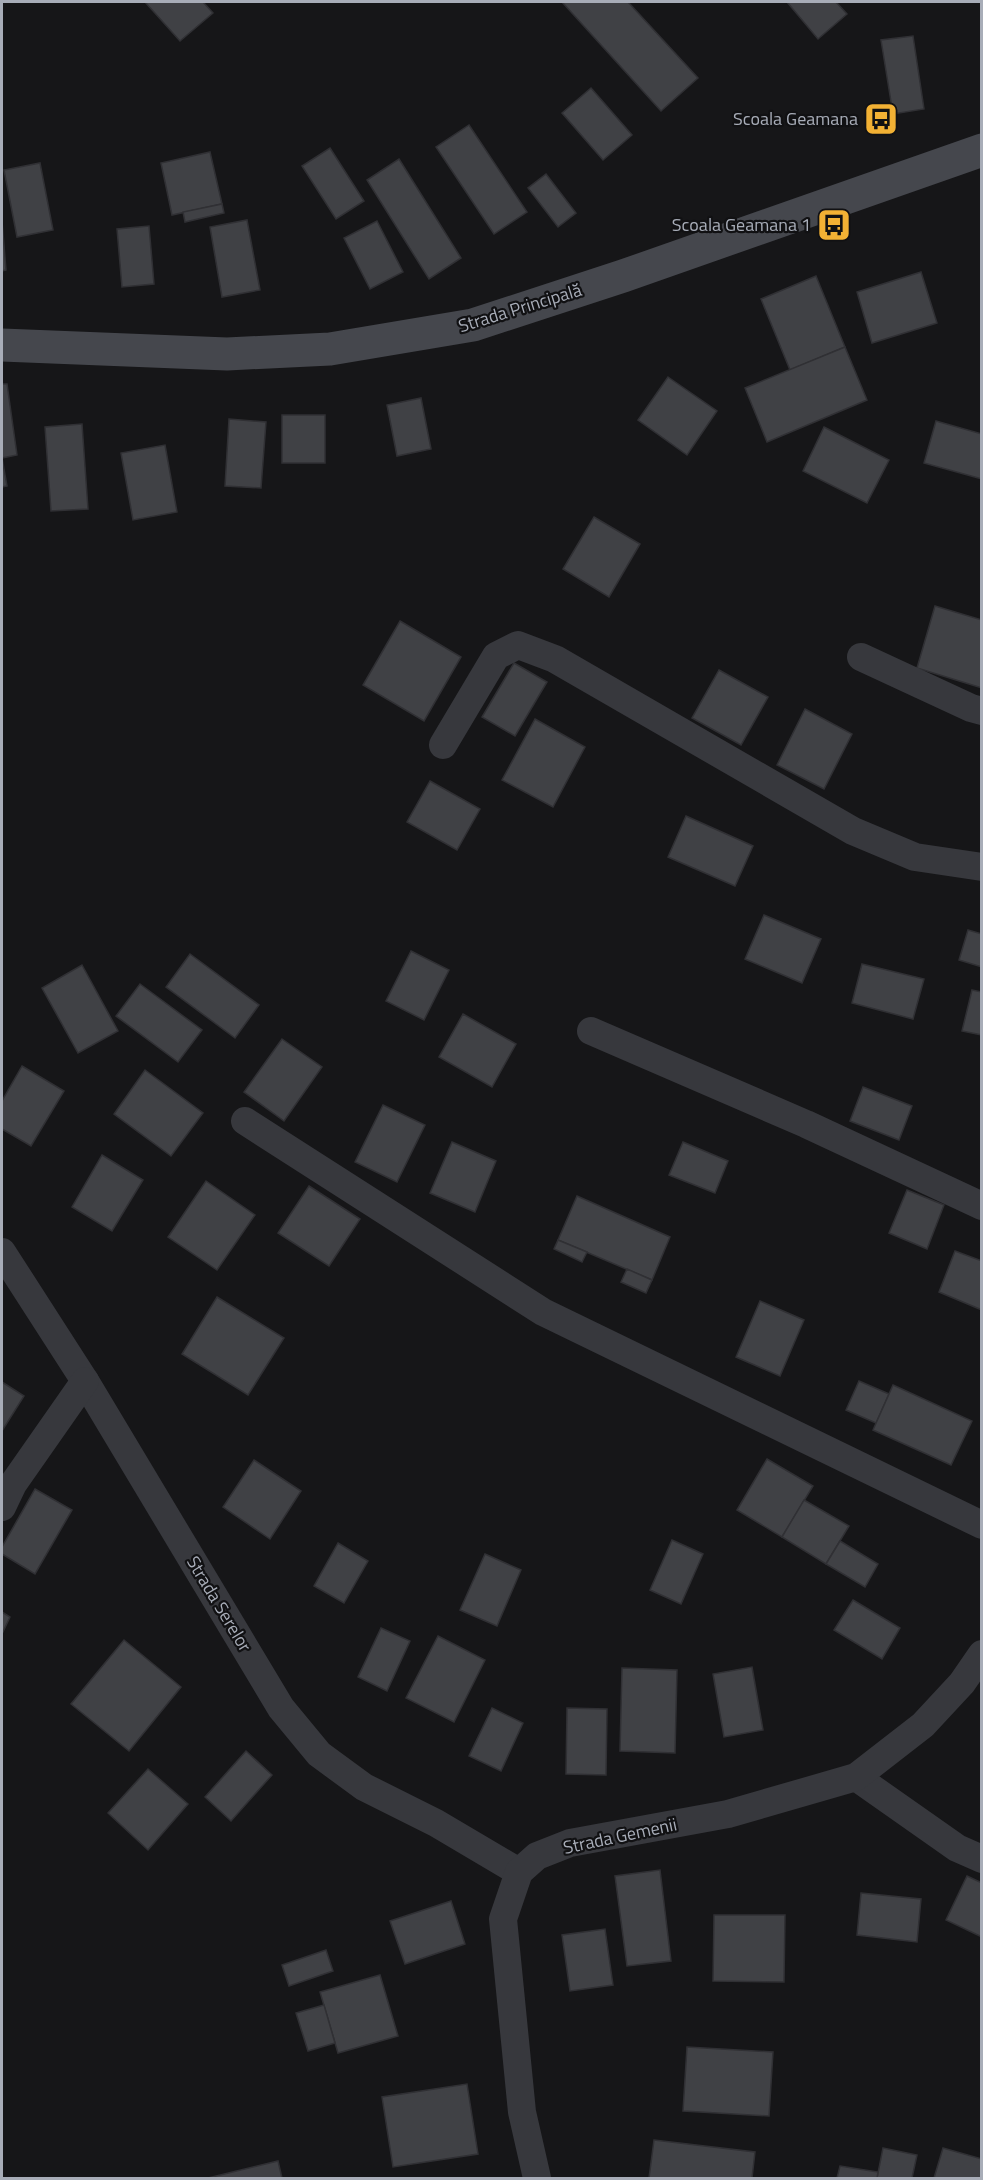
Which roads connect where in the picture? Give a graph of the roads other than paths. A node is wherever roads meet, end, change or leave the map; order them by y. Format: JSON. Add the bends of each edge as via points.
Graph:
{"nodes":[{"id":1,"x":981,"y":150,"type":"edge"},
{"id":2,"x":2,"y":345,"type":"edge"},
{"id":3,"x":861,"y":657,"type":"dead end"},
{"id":4,"x":981,"y":711,"type":"edge"},
{"id":5,"x":443,"y":745,"type":"dead end"},
{"id":6,"x":981,"y":867,"type":"edge"},
{"id":7,"x":591,"y":1031,"type":"dead end"},
{"id":8,"x":245,"y":1121,"type":"dead end"},
{"id":9,"x":981,"y":1206,"type":"edge"},
{"id":10,"x":2,"y":1252,"type":"edge"},
{"id":11,"x":85,"y":1381,"type":"junction"},
{"id":12,"x":2,"y":1507,"type":"edge"},
{"id":13,"x":981,"y":1526,"type":"edge"},
{"id":14,"x":981,"y":1654,"type":"edge"},
{"id":15,"x":856,"y":1777,"type":"junction"},
{"id":16,"x":981,"y":1859,"type":"edge"},
{"id":17,"x":519,"y":1872,"type":"junction"},
{"id":18,"x":535,"y":2178,"type":"edge"}],
"edges":[{"from":1,"to":2,"type":"main road","name":"Strada Principală","via":[[473,325],[330,349],[227,354]]},
{"from":3,"to":4,"type":"street"},
{"from":5,"to":6,"type":"street","via":[[496,656],[518,645],[555,659],[853,831],[915,857]]},
{"from":7,"to":9,"type":"street","via":[[806,1124]]},
{"from":8,"to":13,"type":"street","via":[[543,1311]]},
{"from":10,"to":11,"type":"street","name":"Strada Serelor"},
{"from":11,"to":12,"type":"street","via":[[13,1484]]},
{"from":11,"to":17,"type":"street","name":"Strada Serelor","via":[[281,1708],[319,1754],[364,1787],[436,1823]]},
{"from":14,"to":15,"type":"street","name":"Strada Gemenii","via":[[962,1683],[923,1725]]},
{"from":15,"to":16,"type":"street","via":[[957,1848]]},
{"from":15,"to":17,"type":"street","name":"Strada Gemenii","via":[[728,1814],[570,1843],[537,1856]]},
{"from":17,"to":18,"type":"street","via":[[503,1919],[522,2112]]}]}
